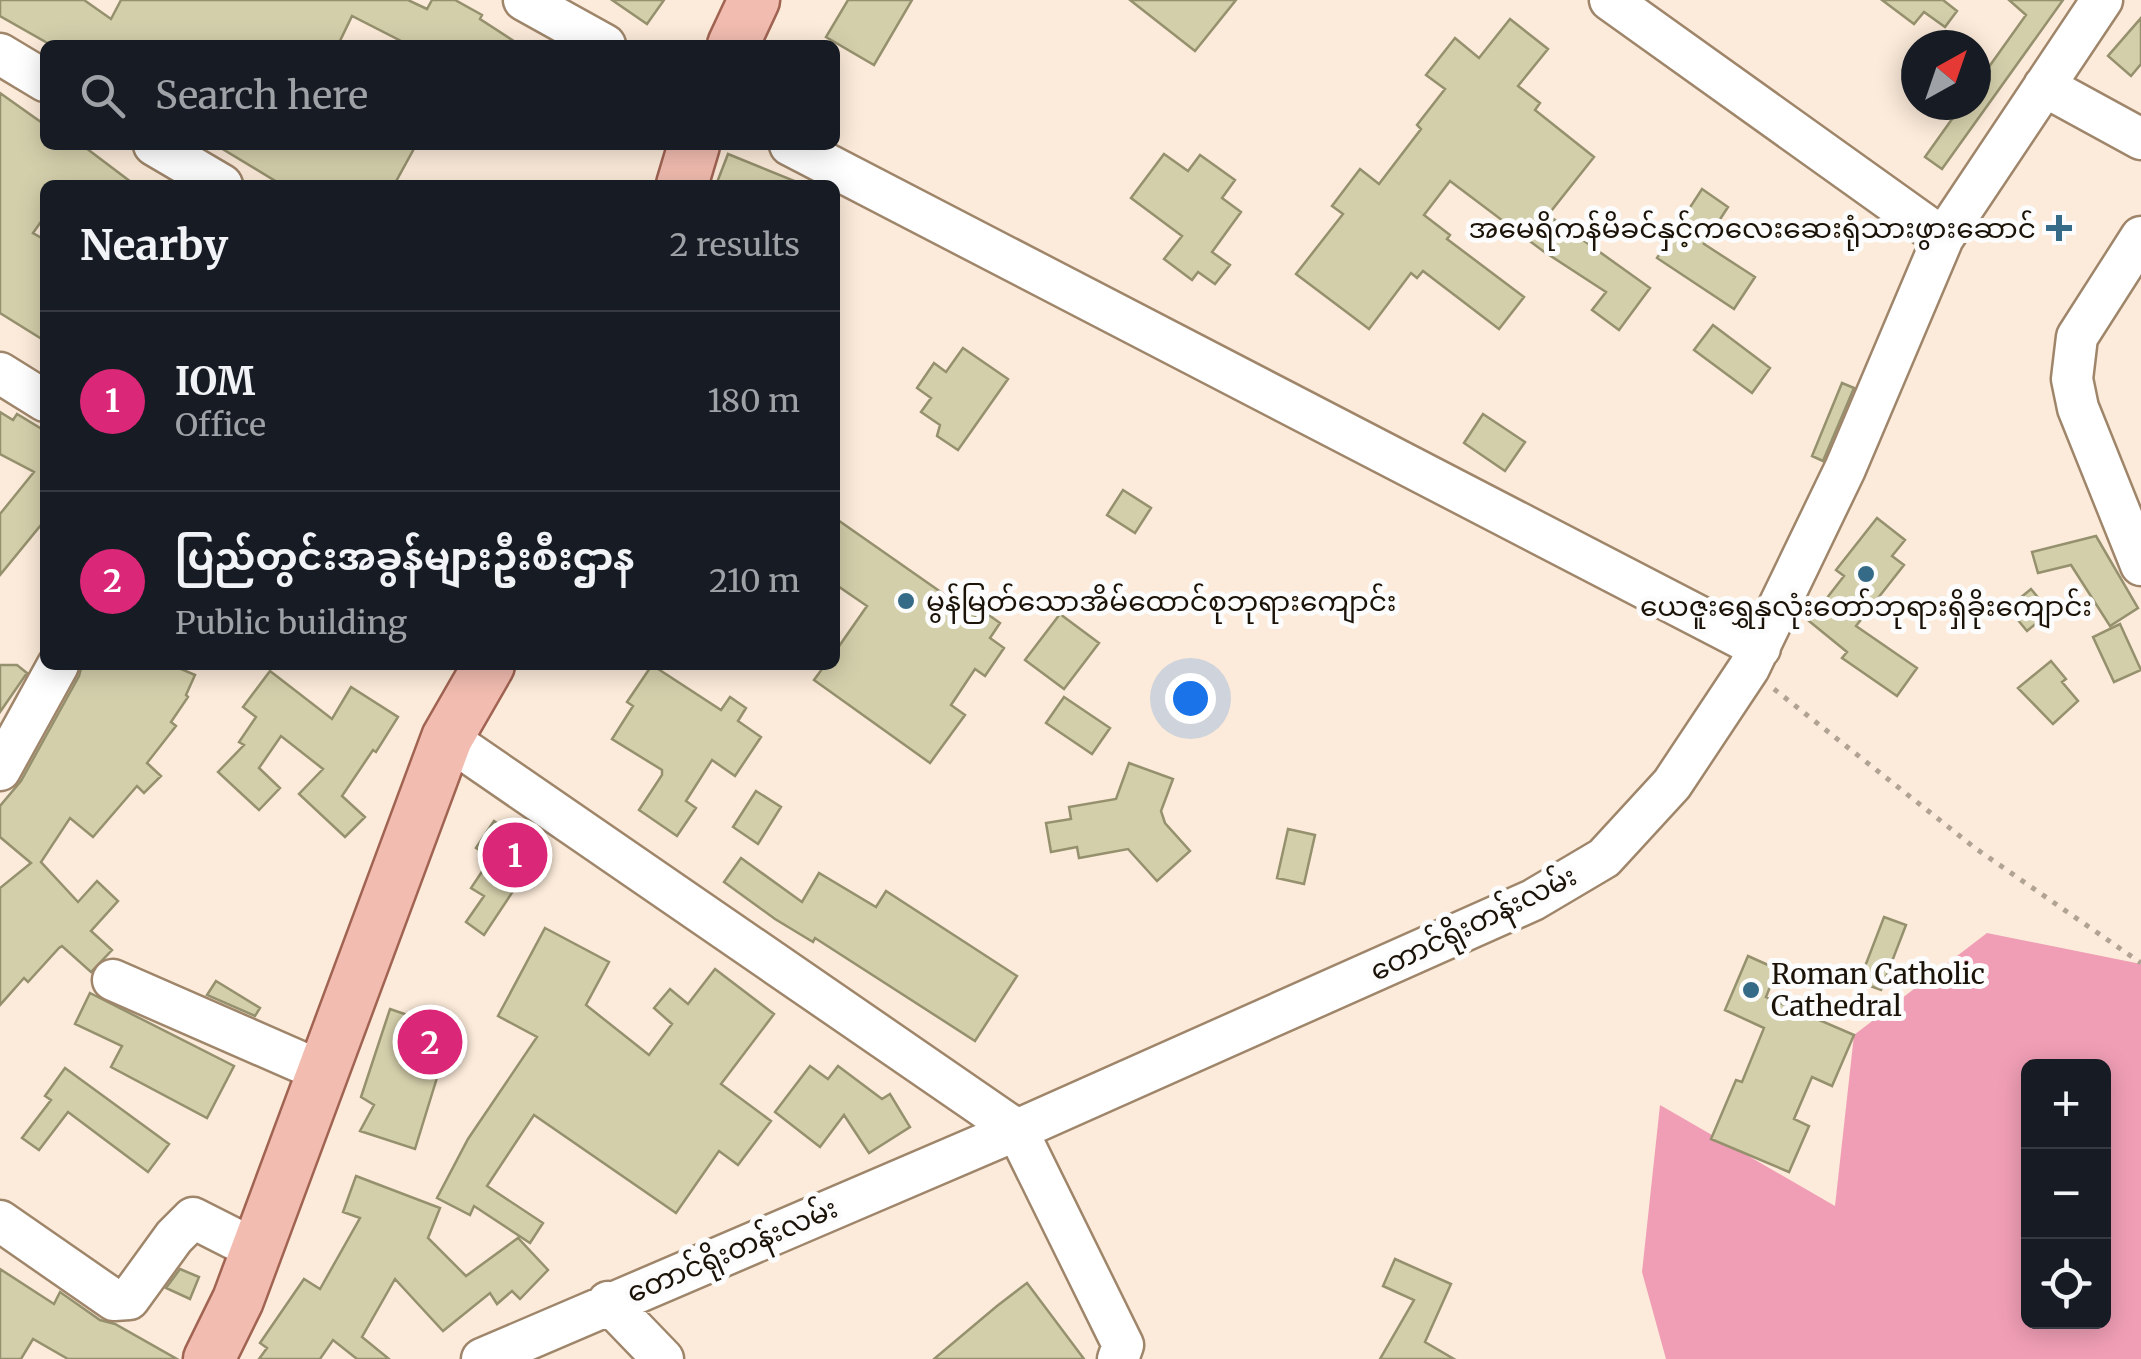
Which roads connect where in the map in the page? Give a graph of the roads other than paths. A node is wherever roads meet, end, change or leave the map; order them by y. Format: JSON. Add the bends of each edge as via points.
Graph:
{"nodes":[{"id":1,"x":524,"y":0,"type":"edge"},
{"id":2,"x":754,"y":0,"type":"edge"},
{"id":3,"x":1610,"y":0,"type":"edge"},
{"id":4,"x":2102,"y":0,"type":"edge"},
{"id":5,"x":596,"y":40,"type":"edge"},
{"id":6,"x":735,"y":40,"type":"edge"},
{"id":7,"x":0,"y":54,"type":"edge"},
{"id":8,"x":40,"y":78,"type":"edge"},
{"id":9,"x":2044,"y":86,"type":"junction"},
{"id":10,"x":2141,"y":139,"type":"edge"},
{"id":11,"x":162,"y":150,"type":"edge"},
{"id":12,"x":692,"y":150,"type":"edge"},
{"id":13,"x":799,"y":150,"type":"edge"},
{"id":14,"x":214,"y":180,"type":"edge"},
{"id":15,"x":684,"y":180,"type":"edge"},
{"id":16,"x":2141,"y":237,"type":"edge"},
{"id":17,"x":1942,"y":238,"type":"junction"},
{"id":18,"x":0,"y":373,"type":"edge"},
{"id":19,"x":40,"y":398,"type":"edge"},
{"id":20,"x":2141,"y":565,"type":"edge"},
{"id":21,"x":1754,"y":658,"type":"junction"},
{"id":22,"x":55,"y":670,"type":"edge"},
{"id":23,"x":478,"y":670,"type":"edge"},
{"id":24,"x":447,"y":738,"type":"junction"},
{"id":25,"x":0,"y":770,"type":"edge"},
{"id":26,"x":114,"y":980,"type":"dead end"},
{"id":27,"x":323,"y":1072,"type":"junction"},
{"id":28,"x":1016,"y":1130,"type":"junction"},
{"id":29,"x":0,"y":1220,"type":"edge"},
{"id":30,"x":256,"y":1250,"type":"junction"},
{"id":31,"x":608,"y":1302,"type":"junction"},
{"id":32,"x":208,"y":1359,"type":"edge"},
{"id":33,"x":482,"y":1359,"type":"edge"},
{"id":34,"x":663,"y":1359,"type":"edge"},
{"id":35,"x":1118,"y":1359,"type":"edge"}],
"edges":[{"from":1,"to":5,"type":"street"},
{"from":2,"to":6,"type":"main road"},
{"from":3,"to":17,"type":"street"},
{"from":4,"to":9,"type":"street","name":"တောင်ရိုးတန်းလမ်း"},
{"from":7,"to":8,"type":"street"},
{"from":9,"to":10,"type":"street"},
{"from":9,"to":17,"type":"street","name":"တောင်ရိုးတန်းလမ်း"},
{"from":11,"to":14,"type":"street"},
{"from":12,"to":15,"type":"main road"},
{"from":13,"to":21,"type":"street"},
{"from":16,"to":20,"type":"street","via":[[2077,337],[2072,379]]},
{"from":17,"to":21,"type":"street","name":"တောင်ရိုးတန်းလမ်း"},
{"from":18,"to":19,"type":"street"},
{"from":21,"to":28,"type":"street","name":"တောင်ရိုးတန်းလမ်း","via":[[1672,784],[1604,858],[1533,900]]},
{"from":22,"to":25,"type":"street"},
{"from":23,"to":24,"type":"main road"},
{"from":24,"to":27,"type":"main road"},
{"from":24,"to":28,"type":"street"},
{"from":26,"to":27,"type":"street"},
{"from":27,"to":30,"type":"main road"},
{"from":28,"to":31,"type":"street","name":"တောင်ရိုးတန်းလမ်း"},
{"from":28,"to":35,"type":"street","via":[[1123,1345]]},
{"from":29,"to":30,"type":"street","via":[[114,1300],[129,1299],[194,1218]]},
{"from":30,"to":32,"type":"main road"},
{"from":31,"to":33,"type":"street","name":"တောင်ရိုးတန်းလမ်း"},
{"from":31,"to":34,"type":"street"}]}
